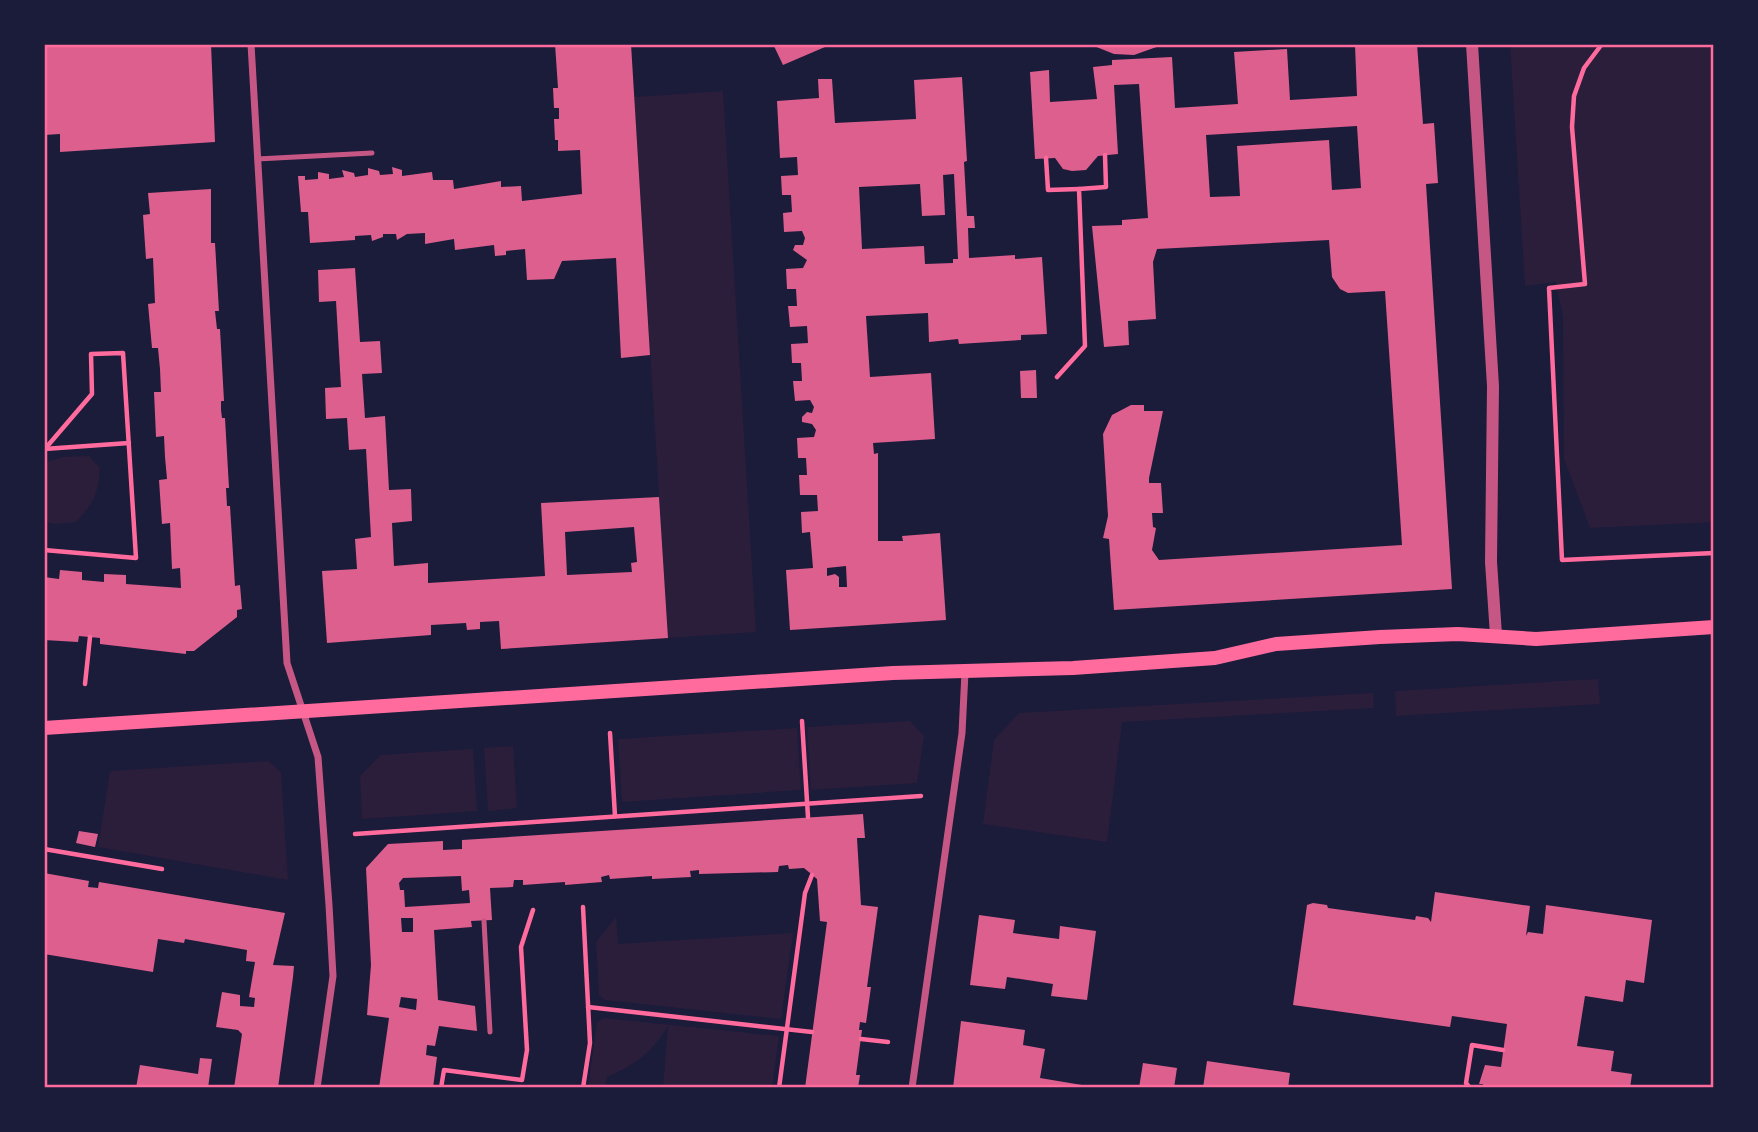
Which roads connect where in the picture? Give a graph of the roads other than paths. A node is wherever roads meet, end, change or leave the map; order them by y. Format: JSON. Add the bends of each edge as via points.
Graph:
{"nodes":[{"id":1,"x":251,"y":44,"type":"edge"},
{"id":2,"x":1472,"y":44,"type":"edge"},
{"id":3,"x":372,"y":153,"type":"dead end"},
{"id":4,"x":257,"y":159,"type":"junction"},
{"id":5,"x":1714,"y":627,"type":"edge"},
{"id":6,"x":1496,"y":635,"type":"junction"},
{"id":7,"x":964,"y":672,"type":"junction"},
{"id":8,"x":302,"y":711,"type":"junction"},
{"id":9,"x":44,"y":728,"type":"edge"},
{"id":10,"x":484,"y":921,"type":"dead end"},
{"id":11,"x":489,"y":1032,"type":"dead end"},
{"id":12,"x":317,"y":1088,"type":"edge"},
{"id":13,"x":912,"y":1088,"type":"edge"}],
"edges":[{"from":1,"to":4,"type":"street"},
{"from":2,"to":6,"type":"street","via":[[1493,386],[1491,562]]},
{"from":3,"to":4,"type":"lane"},
{"from":4,"to":8,"type":"street","via":[[287,663]]},
{"from":5,"to":6,"type":"main road","via":[[1579,638]]},
{"from":6,"to":7,"type":"main road","via":[[1307,641],[1215,658]]},
{"from":7,"to":8,"type":"main road"},
{"from":7,"to":13,"type":"street","via":[[960,741]]},
{"from":8,"to":9,"type":"main road"},
{"from":8,"to":12,"type":"street","via":[[318,757],[333,976]]},
{"from":10,"to":11,"type":"lane"}]}
